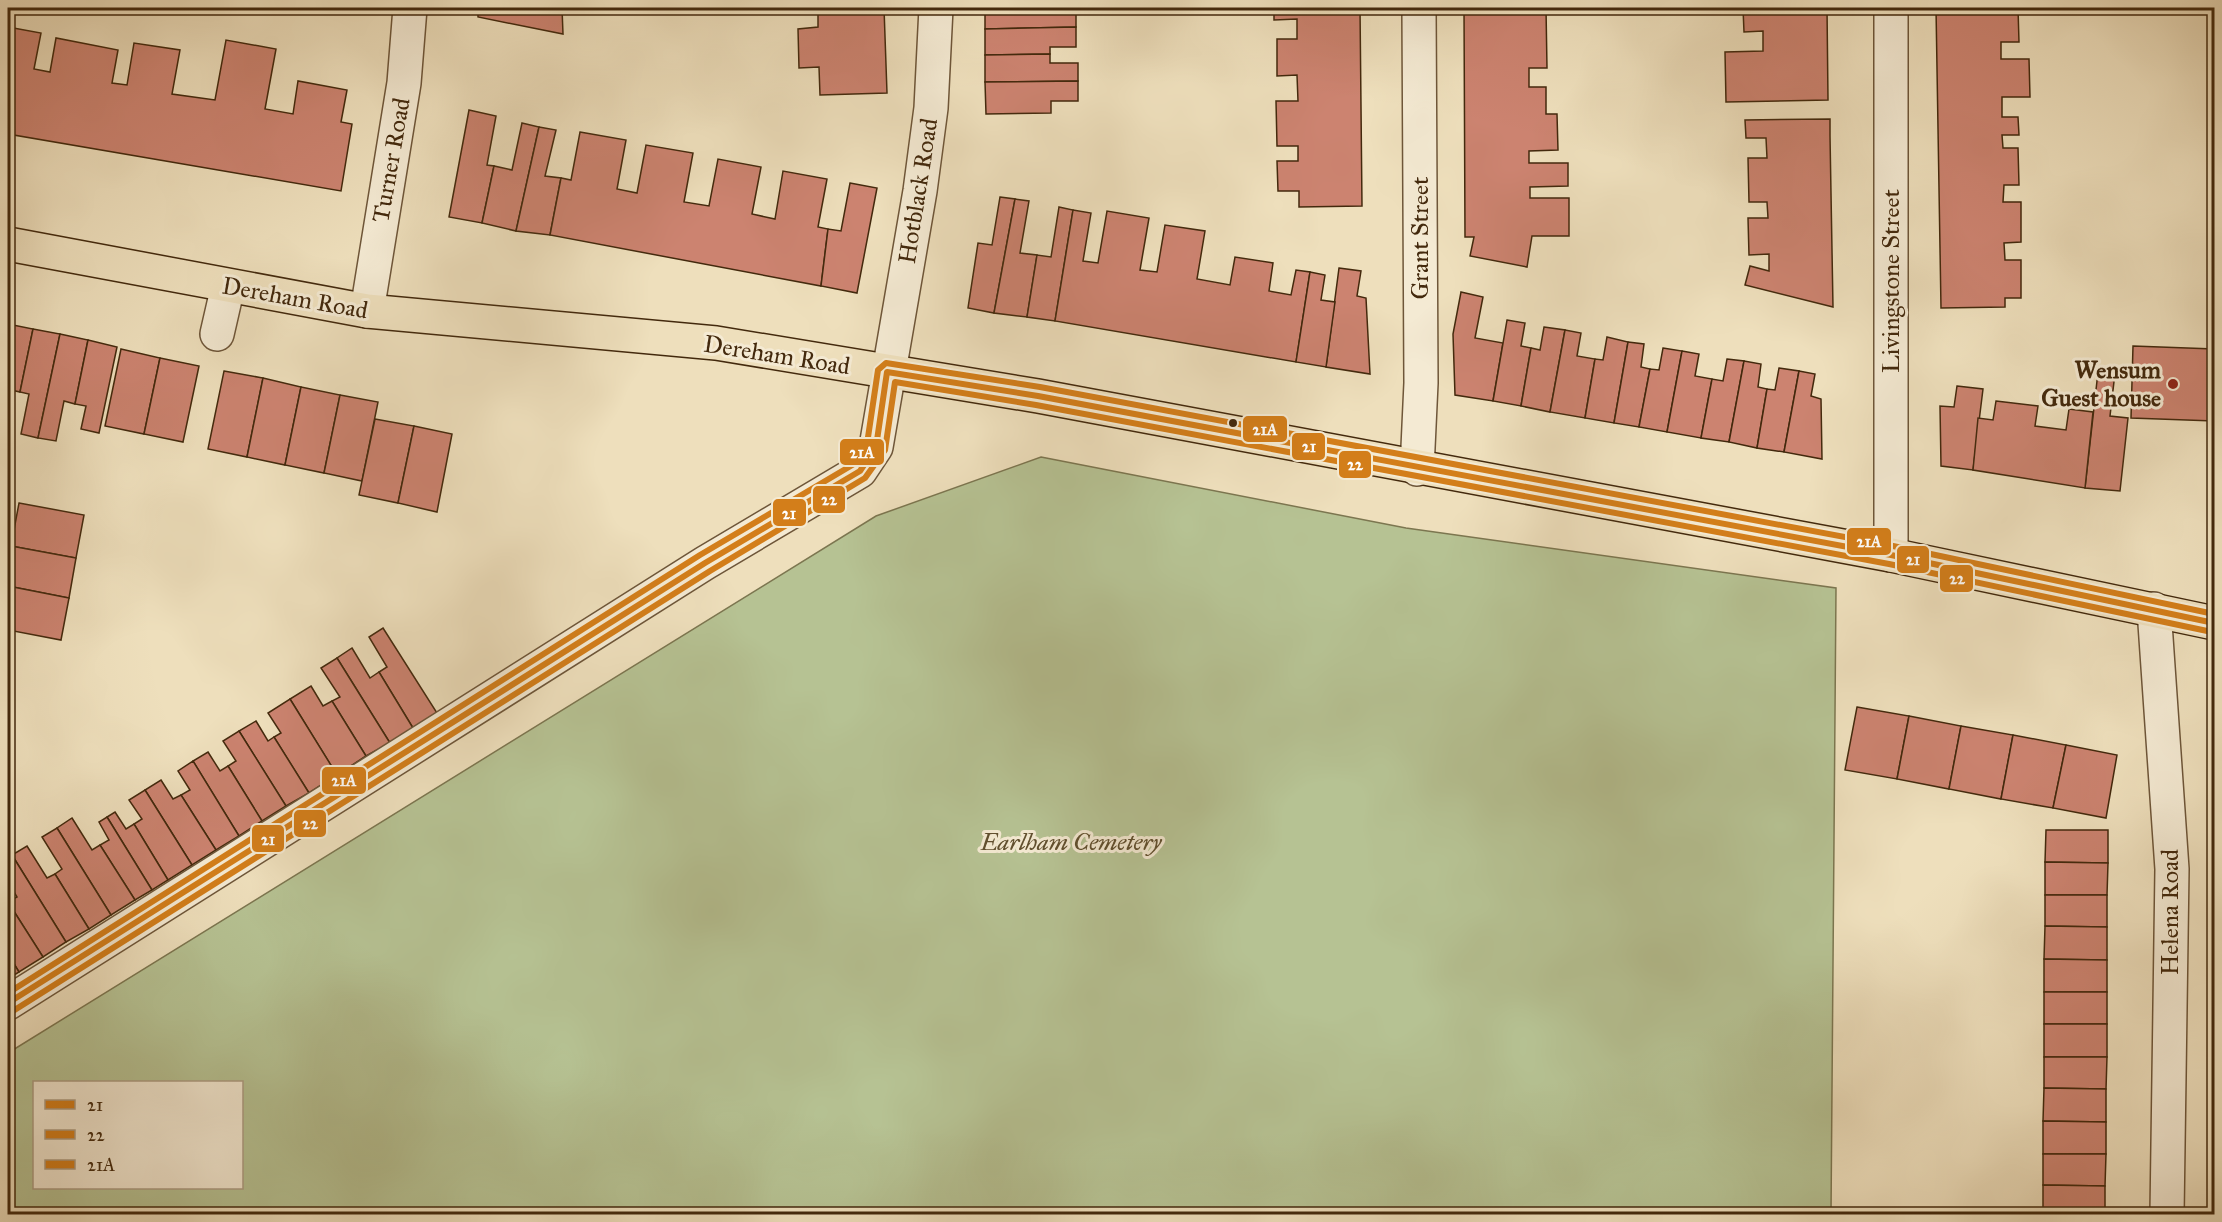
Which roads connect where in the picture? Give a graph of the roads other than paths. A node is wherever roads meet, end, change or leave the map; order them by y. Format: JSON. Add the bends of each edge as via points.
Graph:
{"nodes":[{"id":1,"x":410,"y":8,"type":"edge"},
{"id":2,"x":936,"y":8,"type":"edge"},
{"id":3,"x":1419,"y":8,"type":"edge"},
{"id":4,"x":1891,"y":8,"type":"edge"},
{"id":5,"x":8,"y":244,"type":"edge"},
{"id":6,"x":228,"y":286,"type":"junction"},
{"id":7,"x":367,"y":311,"type":"junction"},
{"id":8,"x":217,"y":334,"type":"dead end"},
{"id":9,"x":887,"y":372,"type":"junction"},
{"id":10,"x":1417,"y":469,"type":"junction"},
{"id":11,"x":1891,"y":555,"type":"junction"},
{"id":12,"x":2154,"y":609,"type":"junction"},
{"id":13,"x":2214,"y":623,"type":"edge"},
{"id":14,"x":8,"y":1003,"type":"edge"},
{"id":15,"x":2166,"y":1215,"type":"edge"}],
"edges":[{"from":1,"to":7,"type":"street","name":"Turner Road","via":[[404,83]]},
{"from":2,"to":9,"type":"street","name":"Hotblack Road","via":[[931,108],[920,191]]},
{"from":3,"to":10,"type":"street","name":"Grant Street","via":[[1421,383]]},
{"from":4,"to":11,"type":"street","name":"Livingstone Street"},
{"from":5,"to":6,"type":"main road","name":"Dereham Road"},
{"from":6,"to":7,"type":"main road","name":"Dereham Road"},
{"from":6,"to":8,"type":"street"},
{"from":7,"to":9,"type":"main road","name":"Dereham Road","via":[[716,343]]},
{"from":9,"to":10,"type":"main road","name":"Dereham Road","via":[[1038,396]]},
{"from":9,"to":14,"type":"street","name":"Hotblack Road","via":[[876,447],[860,471],[705,563]]},
{"from":10,"to":11,"type":"main road","name":"Dereham Road"},
{"from":11,"to":12,"type":"main road","name":"Dereham Road"},
{"from":12,"to":13,"type":"main road","name":"Dereham Road"},
{"from":12,"to":15,"type":"street","name":"Helena Road","via":[[2172,869]]}]}
